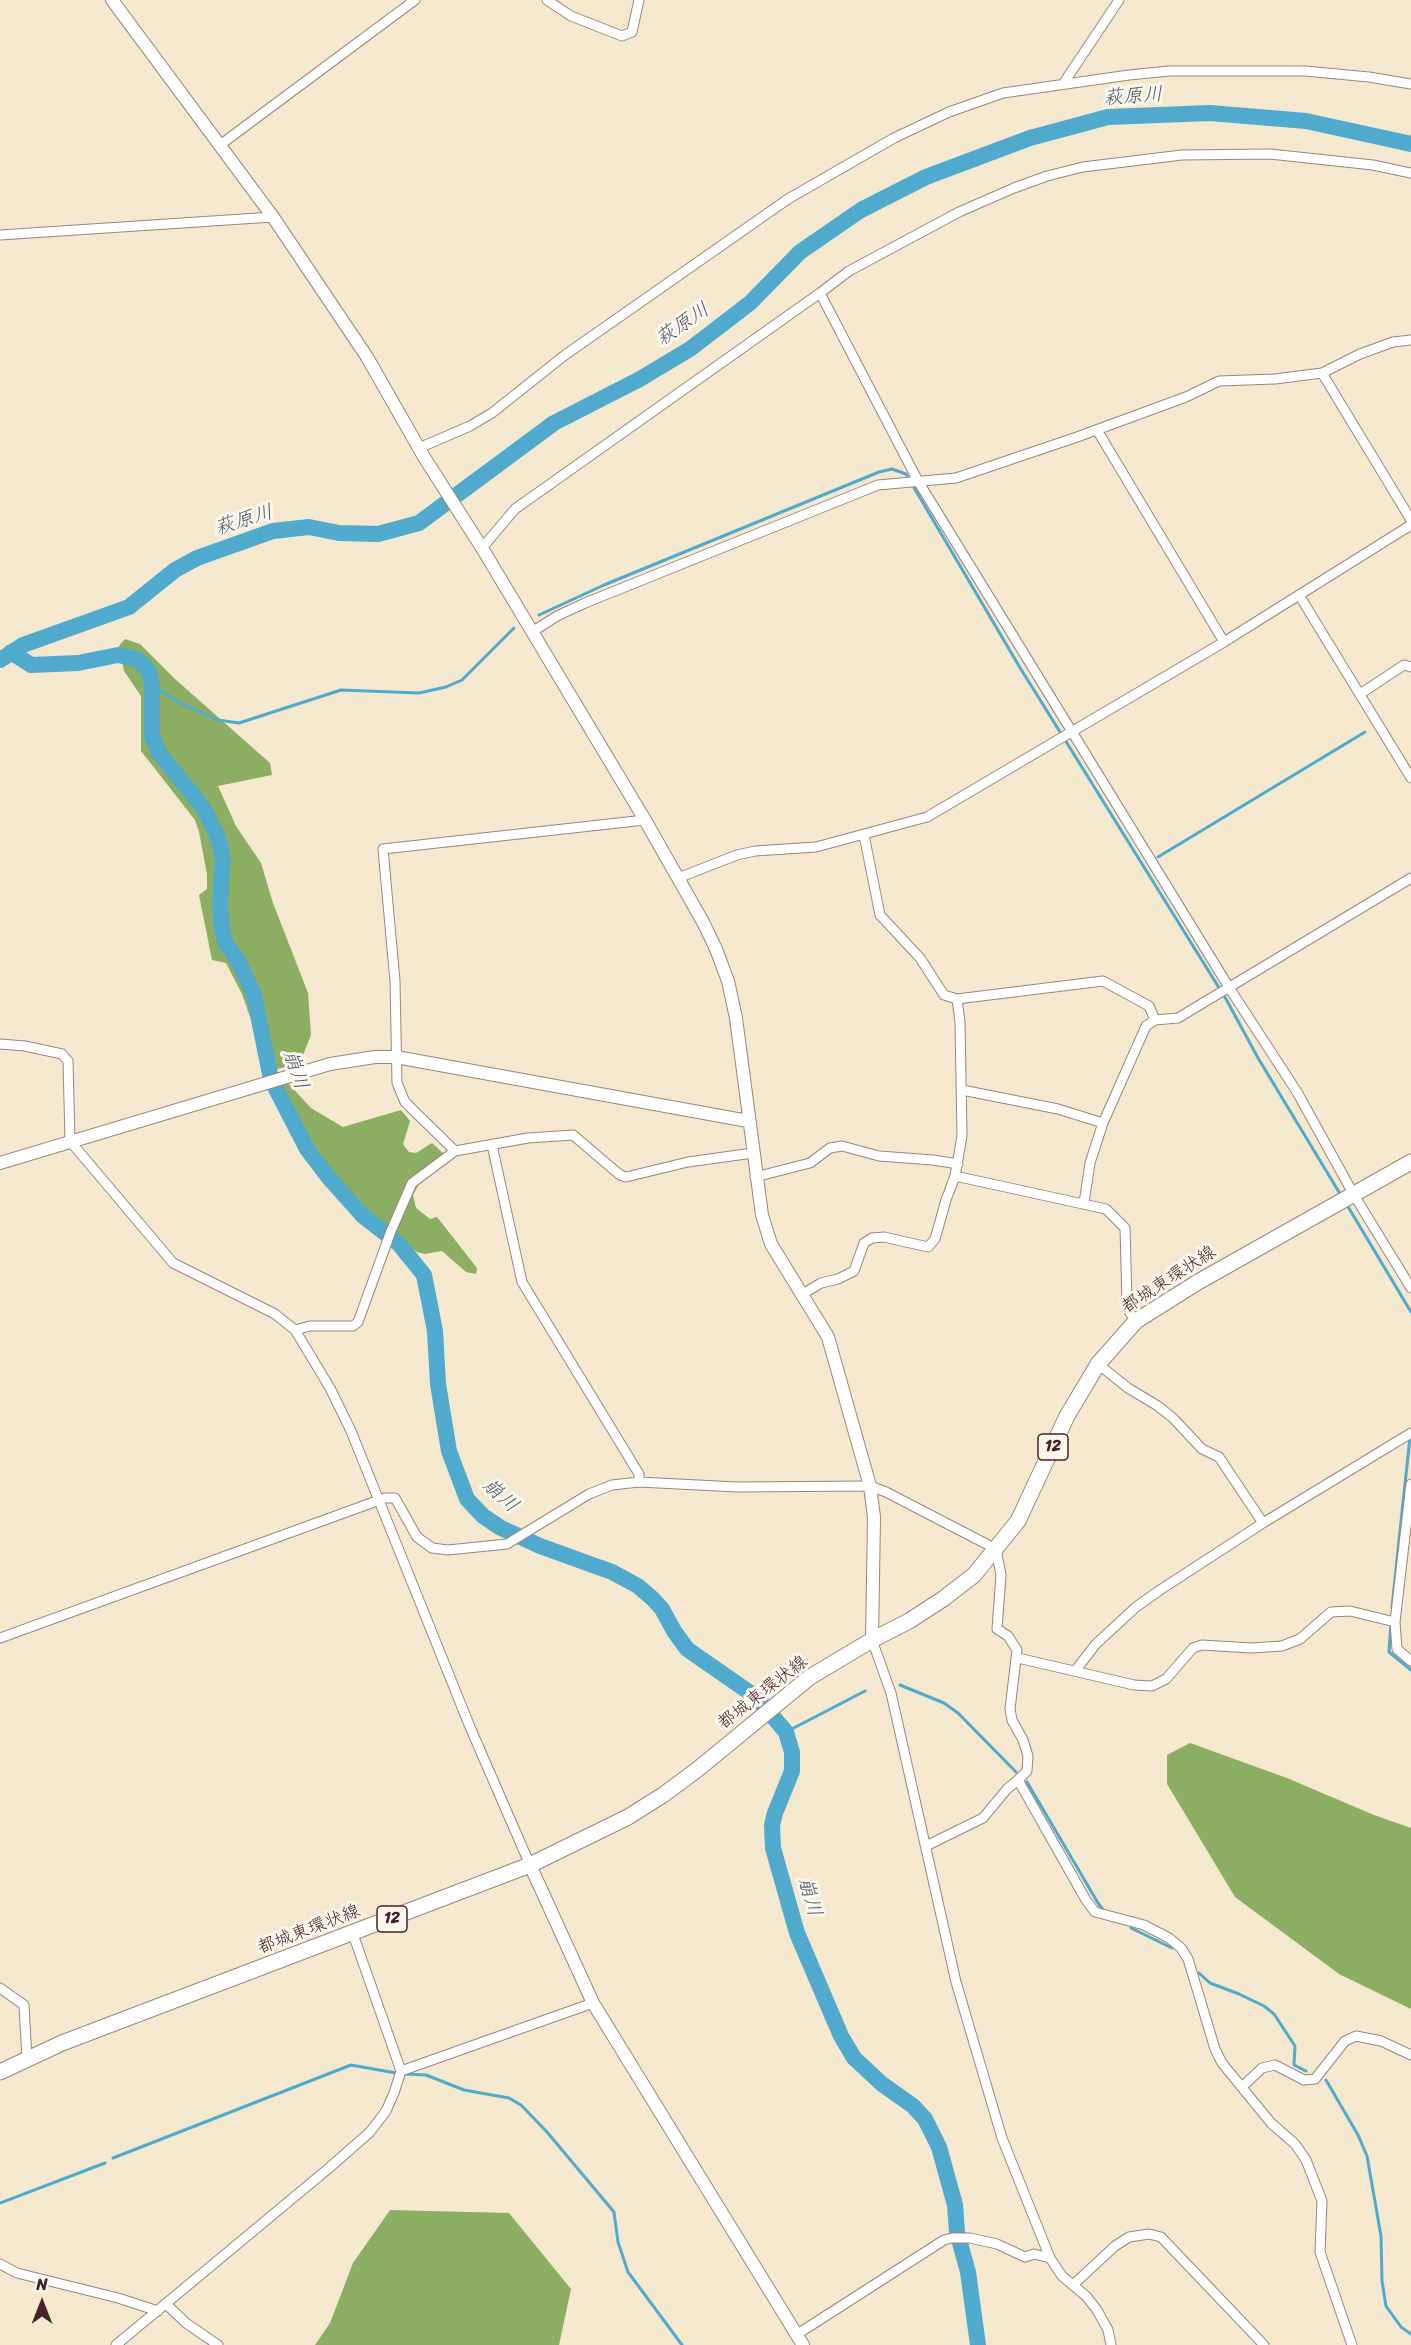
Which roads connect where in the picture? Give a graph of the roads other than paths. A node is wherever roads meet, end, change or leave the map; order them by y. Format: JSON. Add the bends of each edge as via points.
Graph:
{"nodes":[{"id":1,"x":112,"y":0,"type":"edge"},
{"id":2,"x":415,"y":0,"type":"edge"},
{"id":3,"x":547,"y":0,"type":"edge"},
{"id":4,"x":639,"y":0,"type":"edge"},
{"id":5,"x":1119,"y":0,"type":"edge"},
{"id":6,"x":1063,"y":84,"type":"junction"},
{"id":7,"x":1411,"y":84,"type":"edge"},
{"id":8,"x":220,"y":145,"type":"junction"},
{"id":9,"x":1411,"y":173,"type":"edge"},
{"id":10,"x":273,"y":217,"type":"junction"},
{"id":11,"x":0,"y":235,"type":"edge"},
{"id":12,"x":820,"y":293,"type":"junction"},
{"id":13,"x":1411,"y":340,"type":"edge"},
{"id":14,"x":1322,"y":373,"type":"junction"},
{"id":15,"x":1097,"y":430,"type":"junction"},
{"id":16,"x":422,"y":452,"type":"junction"},
{"id":17,"x":918,"y":481,"type":"junction"},
{"id":18,"x":1411,"y":520,"type":"edge"},
{"id":19,"x":1411,"y":525,"type":"edge"},
{"id":20,"x":482,"y":548,"type":"junction"},
{"id":21,"x":1299,"y":595,"type":"junction"},
{"id":22,"x":532,"y":632,"type":"junction"},
{"id":23,"x":1224,"y":642,"type":"junction"},
{"id":24,"x":1411,"y":667,"type":"edge"},
{"id":25,"x":1360,"y":694,"type":"junction"},
{"id":26,"x":1073,"y":732,"type":"junction"},
{"id":27,"x":1411,"y":778,"type":"edge"},
{"id":28,"x":645,"y":820,"type":"junction"},
{"id":29,"x":864,"y":836,"type":"junction"},
{"id":30,"x":678,"y":878,"type":"junction"},
{"id":31,"x":1411,"y":878,"type":"edge"},
{"id":32,"x":1230,"y":989,"type":"junction"},
{"id":33,"x":957,"y":999,"type":"junction"},
{"id":34,"x":1155,"y":1020,"type":"junction"},
{"id":35,"x":0,"y":1044,"type":"edge"},
{"id":36,"x":396,"y":1058,"type":"junction"},
{"id":37,"x":962,"y":1090,"type":"junction"},
{"id":38,"x":748,"y":1121,"type":"junction"},
{"id":39,"x":1103,"y":1123,"type":"junction"},
{"id":40,"x":70,"y":1141,"type":"junction"},
{"id":41,"x":492,"y":1145,"type":"junction"},
{"id":42,"x":455,"y":1151,"type":"junction"},
{"id":43,"x":753,"y":1153,"type":"junction"},
{"id":44,"x":1411,"y":1162,"type":"edge"},
{"id":45,"x":0,"y":1163,"type":"edge"},
{"id":46,"x":958,"y":1164,"type":"junction"},
{"id":47,"x":955,"y":1176,"type":"junction"},
{"id":48,"x":755,"y":1177,"type":"junction"},
{"id":49,"x":1347,"y":1198,"type":"junction"},
{"id":50,"x":1084,"y":1203,"type":"junction"},
{"id":51,"x":1411,"y":1288,"type":"edge"},
{"id":52,"x":801,"y":1295,"type":"junction"},
{"id":53,"x":1136,"y":1321,"type":"junction"},
{"id":54,"x":295,"y":1330,"type":"junction"},
{"id":55,"x":1098,"y":1364,"type":"junction"},
{"id":56,"x":1408,"y":1434,"type":"edge"},
{"id":57,"x":639,"y":1482,"type":"junction"},
{"id":58,"x":1411,"y":1484,"type":"edge"},
{"id":59,"x":870,"y":1486,"type":"junction"},
{"id":60,"x":379,"y":1501,"type":"junction"},
{"id":61,"x":1263,"y":1523,"type":"junction"},
{"id":62,"x":996,"y":1549,"type":"junction"},
{"id":63,"x":1395,"y":1622,"type":"junction"},
{"id":64,"x":0,"y":1638,"type":"edge"},
{"id":65,"x":872,"y":1640,"type":"junction"},
{"id":66,"x":1018,"y":1658,"type":"junction"},
{"id":67,"x":1411,"y":1661,"type":"edge"},
{"id":68,"x":1075,"y":1671,"type":"junction"},
{"id":69,"x":1018,"y":1780,"type":"junction"},
{"id":70,"x":926,"y":1846,"type":"junction"},
{"id":71,"x":530,"y":1865,"type":"junction"},
{"id":72,"x":353,"y":1934,"type":"junction"},
{"id":73,"x":0,"y":1988,"type":"edge"},
{"id":74,"x":593,"y":2002,"type":"junction"},
{"id":75,"x":1411,"y":2055,"type":"edge"},
{"id":76,"x":27,"y":2059,"type":"junction"},
{"id":77,"x":0,"y":2072,"type":"edge"},
{"id":78,"x":401,"y":2072,"type":"junction"},
{"id":79,"x":1242,"y":2087,"type":"junction"},
{"id":80,"x":1050,"y":2258,"type":"junction"},
{"id":81,"x":0,"y":2264,"type":"edge"},
{"id":82,"x":1073,"y":2285,"type":"junction"},
{"id":83,"x":163,"y":2308,"type":"junction"},
{"id":84,"x":800,"y":2340,"type":"edge"},
{"id":85,"x":116,"y":2345,"type":"edge"},
{"id":86,"x":218,"y":2345,"type":"edge"},
{"id":87,"x":1111,"y":2345,"type":"edge"},
{"id":88,"x":1264,"y":2345,"type":"edge"},
{"id":89,"x":1352,"y":2345,"type":"edge"}],
"edges":[{"from":1,"to":8,"type":"street"},
{"from":2,"to":8,"type":"street"},
{"from":3,"to":4,"type":"street","via":[[570,16],[622,36],[632,32]]},
{"from":5,"to":6,"type":"street"},
{"from":6,"to":7,"type":"street","via":[[1170,71],[1305,71]]},
{"from":6,"to":16,"type":"street","via":[[1004,93],[949,112],[841,167],[652,293],[492,413]]},
{"from":8,"to":10,"type":"street"},
{"from":9,"to":12,"type":"street","via":[[1270,154],[1182,155],[1083,167],[1047,176],[959,212],[849,271]]},
{"from":10,"to":11,"type":"street"},
{"from":10,"to":16,"type":"street","via":[[367,357]]},
{"from":12,"to":17,"type":"street"},
{"from":12,"to":20,"type":"street","via":[[515,509]]},
{"from":13,"to":14,"type":"street","via":[[1360,354]]},
{"from":14,"to":15,"type":"street","via":[[1219,381]]},
{"from":14,"to":18,"type":"street"},
{"from":15,"to":17,"type":"street","via":[[956,478]]},
{"from":15,"to":23,"type":"street"},
{"from":16,"to":20,"type":"street"},
{"from":17,"to":22,"type":"street","via":[[878,484],[862,490],[585,603]]},
{"from":17,"to":26,"type":"street"},
{"from":19,"to":21,"type":"street"},
{"from":20,"to":22,"type":"street"},
{"from":21,"to":23,"type":"street"},
{"from":21,"to":25,"type":"street"},
{"from":22,"to":28,"type":"street"},
{"from":23,"to":26,"type":"street"},
{"from":24,"to":25,"type":"street","via":[[1404,665]]},
{"from":25,"to":27,"type":"street"},
{"from":26,"to":29,"type":"street","via":[[927,817]]},
{"from":26,"to":32,"type":"street"},
{"from":28,"to":30,"type":"street"},
{"from":28,"to":36,"type":"street","via":[[383,849],[395,981]]},
{"from":29,"to":30,"type":"street","via":[[816,847],[737,855]]},
{"from":29,"to":33,"type":"street","via":[[880,915],[920,958],[944,995]]},
{"from":30,"to":38,"type":"street","via":[[703,922],[728,981]]},
{"from":31,"to":32,"type":"street"},
{"from":32,"to":34,"type":"street","via":[[1178,1018]]},
{"from":32,"to":49,"type":"street","via":[[1297,1092]]},
{"from":33,"to":34,"type":"street","via":[[1102,981],[1149,1006]]},
{"from":33,"to":37,"type":"street"},
{"from":34,"to":39,"type":"street","via":[[1146,1026]]},
{"from":35,"to":40,"type":"street","via":[[62,1054],[68,1061]]},
{"from":36,"to":38,"type":"street"},
{"from":36,"to":40,"type":"street","via":[[352,1060],[285,1077]]},
{"from":36,"to":42,"type":"street","via":[[397,1083],[405,1102]]},
{"from":37,"to":39,"type":"street","via":[[1058,1109]]},
{"from":37,"to":46,"type":"street"},
{"from":38,"to":43,"type":"street"},
{"from":39,"to":50,"type":"street","via":[[1090,1163]]},
{"from":40,"to":45,"type":"street"},
{"from":40,"to":54,"type":"street","via":[[173,1263],[275,1314]]},
{"from":41,"to":42,"type":"street"},
{"from":41,"to":43,"type":"street","via":[[573,1136],[626,1177],[688,1162]]},
{"from":41,"to":57,"type":"street","via":[[522,1282],[639,1474]]},
{"from":42,"to":54,"type":"street","via":[[412,1183],[358,1322],[353,1326]]},
{"from":43,"to":48,"type":"street"},
{"from":44,"to":49,"type":"main road","name":"都城東環状線","number":"12"},
{"from":46,"to":47,"type":"street"},
{"from":46,"to":48,"type":"street","via":[[879,1156],[842,1146],[830,1148],[810,1163]]},
{"from":47,"to":50,"type":"street"},
{"from":47,"to":52,"type":"street","via":[[935,1239],[928,1247],[872,1238],[864,1243],[854,1271],[820,1282]]},
{"from":48,"to":52,"type":"street","via":[[771,1244]]},
{"from":49,"to":51,"type":"street"},
{"from":49,"to":53,"type":"main road","name":"都城東環状線","number":"12"},
{"from":50,"to":53,"type":"street","via":[[1106,1209],[1125,1228],[1127,1303]]},
{"from":52,"to":59,"type":"street","via":[[821,1323],[834,1351]]},
{"from":53,"to":55,"type":"main road","name":"都城東環状線","number":"12"},
{"from":54,"to":60,"type":"street","via":[[330,1388]]},
{"from":55,"to":61,"type":"street","via":[[1173,1418],[1202,1449],[1219,1457]]},
{"from":55,"to":62,"type":"main road","name":"都城東環状線","number":"12","via":[[1066,1416],[1018,1521]]},
{"from":56,"to":61,"type":"street"},
{"from":57,"to":59,"type":"street","via":[[737,1487]]},
{"from":57,"to":60,"type":"street","via":[[612,1485],[589,1494],[507,1544],[464,1549],[432,1548],[417,1537],[395,1498]]},
{"from":58,"to":63,"type":"street"},
{"from":59,"to":62,"type":"street"},
{"from":59,"to":65,"type":"street","via":[[874,1517]]},
{"from":60,"to":64,"type":"street"},
{"from":60,"to":71,"type":"street"},
{"from":61,"to":68,"type":"street","via":[[1136,1607],[1096,1644]]},
{"from":62,"to":65,"type":"main road","name":"都城東環状線","number":"12","via":[[974,1575],[943,1599]]},
{"from":62,"to":66,"type":"street","via":[[1001,1575],[997,1629],[1014,1642]]},
{"from":63,"to":67,"type":"street","via":[[1397,1649]]},
{"from":63,"to":68,"type":"street","via":[[1350,1611],[1331,1612],[1300,1639],[1282,1646],[1202,1645],[1193,1648],[1166,1679],[1152,1686]]},
{"from":65,"to":70,"type":"street","via":[[891,1693]]},
{"from":65,"to":71,"type":"main road","name":"都城東環状線","number":"12","via":[[810,1677],[698,1769],[645,1806]]},
{"from":66,"to":68,"type":"street"},
{"from":66,"to":69,"type":"street","via":[[1010,1709],[1028,1756],[1027,1771]]},
{"from":69,"to":70,"type":"street","via":[[983,1818]]},
{"from":69,"to":79,"type":"street","via":[[1095,1912],[1144,1925],[1182,1948],[1215,2049]]},
{"from":70,"to":80,"type":"street","via":[[953,1971],[989,2096]]},
{"from":71,"to":72,"type":"main road","name":"都城東環状線","number":"12"},
{"from":71,"to":74,"type":"street"},
{"from":72,"to":76,"type":"main road","name":"都城東環状線","number":"12"},
{"from":72,"to":78,"type":"street"},
{"from":73,"to":76,"type":"street","via":[[24,2005]]},
{"from":74,"to":78,"type":"street"},
{"from":74,"to":84,"type":"street"},
{"from":75,"to":79,"type":"street","via":[[1381,2041],[1356,2036],[1345,2041],[1315,2079],[1304,2080],[1275,2064],[1262,2068]]},
{"from":76,"to":77,"type":"main road","name":"都城東環状線","number":"12"},
{"from":78,"to":83,"type":"street","via":[[386,2110],[370,2132]]},
{"from":79,"to":89,"type":"street","via":[[1306,2160],[1322,2201],[1320,2252]]},
{"from":80,"to":82,"type":"street"},
{"from":80,"to":84,"type":"street","via":[[1034,2254],[1025,2258],[997,2244],[970,2238],[944,2240]]},
{"from":81,"to":83,"type":"street","via":[[17,2273]]},
{"from":82,"to":87,"type":"street","via":[[1097,2310]]},
{"from":82,"to":88,"type":"street","via":[[1129,2237],[1161,2237]]},
{"from":83,"to":85,"type":"street"},
{"from":83,"to":86,"type":"street"}]}
